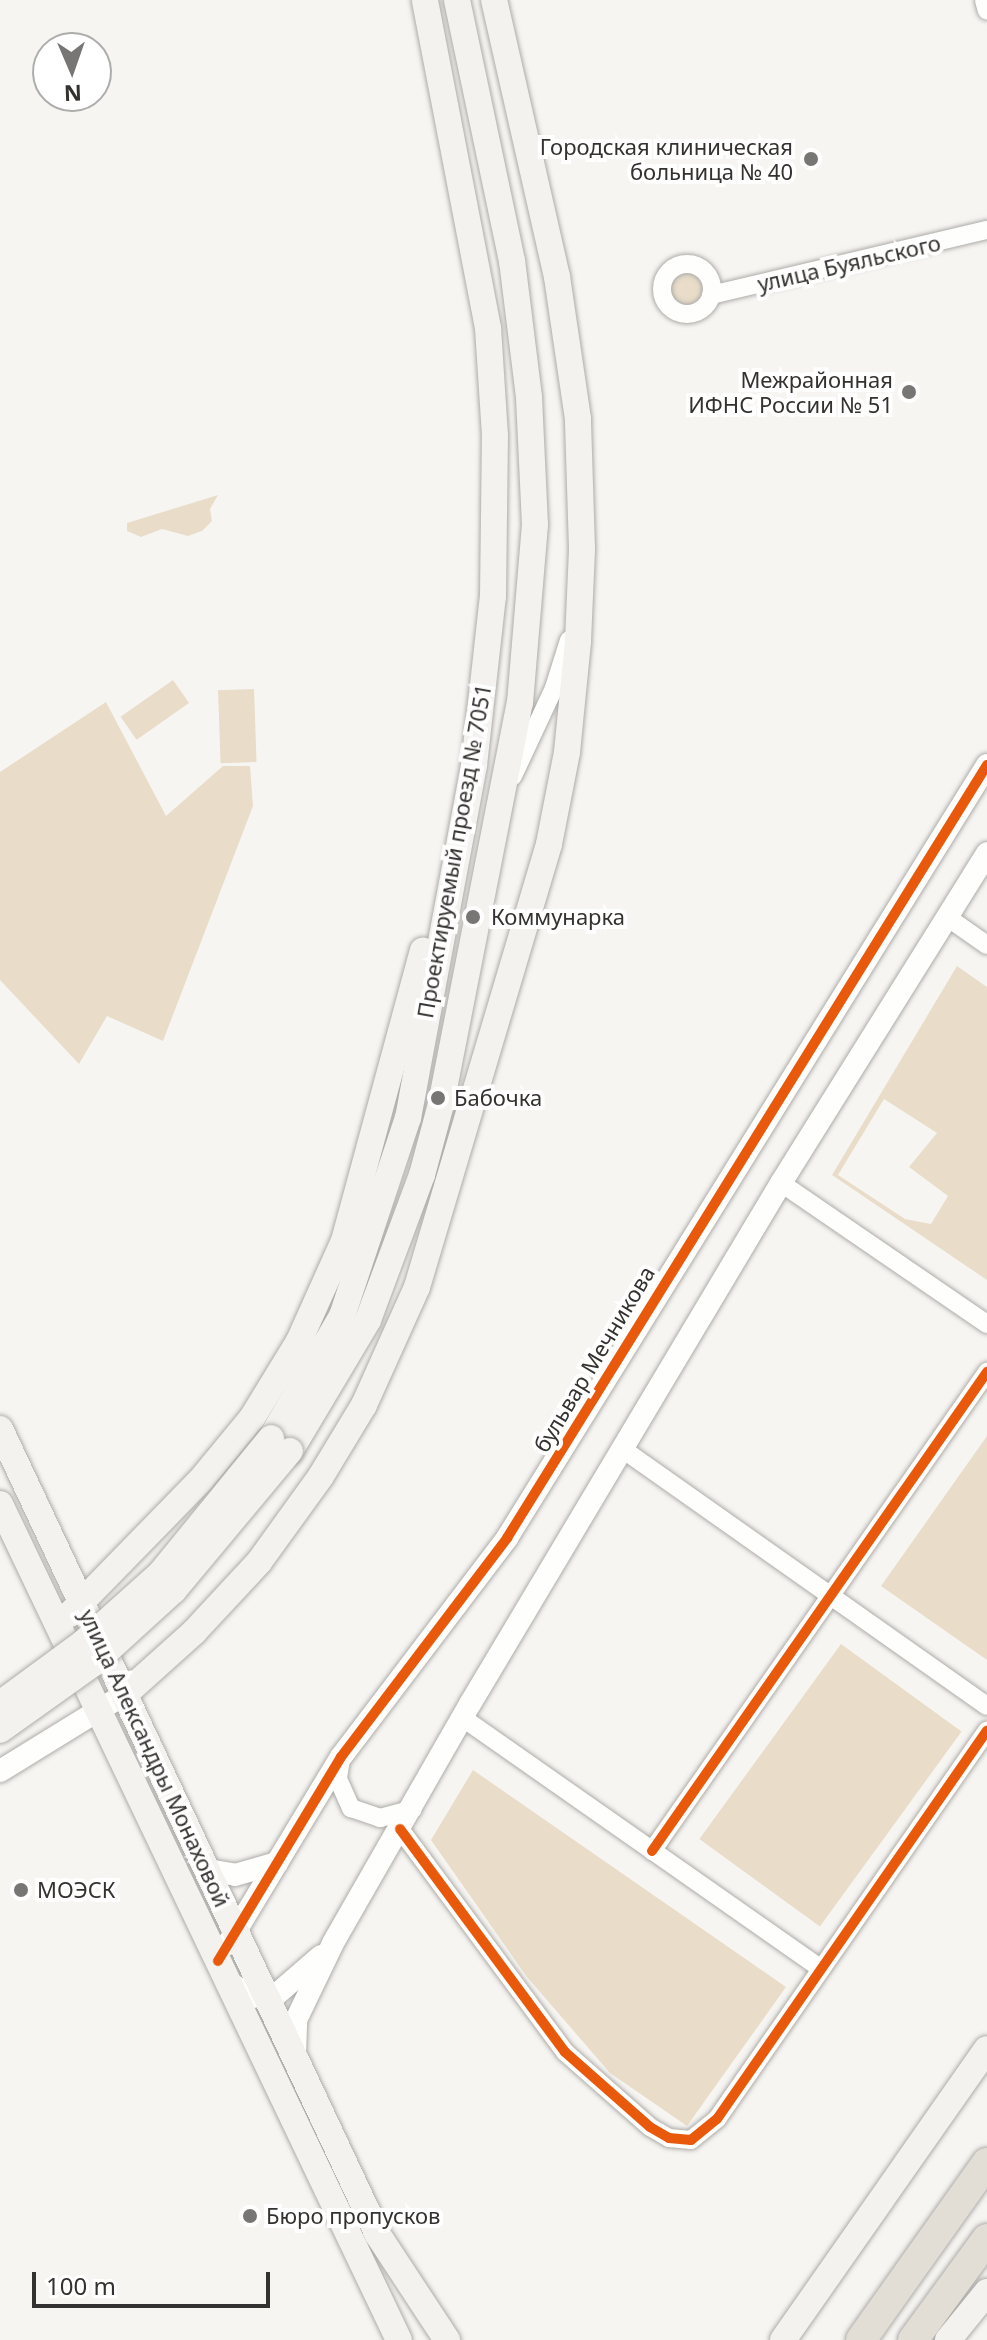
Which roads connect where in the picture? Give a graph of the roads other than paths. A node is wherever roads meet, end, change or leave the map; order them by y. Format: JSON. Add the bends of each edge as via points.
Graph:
{"nodes":[{"id":1,"x":425,"y":0,"type":"edge"},
{"id":2,"x":457,"y":0,"type":"edge"},
{"id":3,"x":494,"y":0,"type":"edge"},
{"id":4,"x":984,"y":0,"type":"edge"},
{"id":5,"x":987,"y":11,"type":"edge"},
{"id":6,"x":987,"y":230,"type":"edge"},
{"id":7,"x":711,"y":295,"type":"dead end"},
{"id":8,"x":581,"y":589,"type":"junction"},
{"id":9,"x":987,"y":765,"type":"edge"},
{"id":10,"x":504,"y":796,"type":"junction"},
{"id":11,"x":987,"y":853,"type":"edge"},
{"id":12,"x":455,"y":860,"type":"junction"},
{"id":13,"x":947,"y":917,"type":"junction"},
{"id":14,"x":987,"y":945,"type":"edge"},
{"id":15,"x":781,"y":1183,"type":"junction"},
{"id":16,"x":987,"y":1324,"type":"edge"},
{"id":17,"x":987,"y":1372,"type":"edge"},
{"id":18,"x":0,"y":1429,"type":"edge"},
{"id":19,"x":281,"y":1445,"type":"junction"},
{"id":20,"x":624,"y":1450,"type":"junction"},
{"id":21,"x":0,"y":1504,"type":"edge"},
{"id":22,"x":831,"y":1594,"type":"junction"},
{"id":23,"x":82,"y":1603,"type":"junction"},
{"id":24,"x":58,"y":1624,"type":"junction"},
{"id":25,"x":125,"y":1694,"type":"junction"},
{"id":26,"x":0,"y":1704,"type":"edge"},
{"id":27,"x":987,"y":1706,"type":"edge"},
{"id":28,"x":98,"y":1711,"type":"junction"},
{"id":29,"x":463,"y":1718,"type":"junction"},
{"id":30,"x":0,"y":1730,"type":"edge"},
{"id":31,"x":987,"y":1731,"type":"edge"},
{"id":32,"x":341,"y":1757,"type":"junction"},
{"id":33,"x":0,"y":1771,"type":"edge"},
{"id":34,"x":413,"y":1809,"type":"junction"},
{"id":35,"x":400,"y":1829,"type":"junction"},
{"id":36,"x":652,"y":1851,"type":"junction"},
{"id":37,"x":277,"y":1863,"type":"junction"},
{"id":38,"x":208,"y":1870,"type":"junction"},
{"id":39,"x":235,"y":1933,"type":"junction"},
{"id":40,"x":333,"y":1943,"type":"junction"},
{"id":41,"x":821,"y":1969,"type":"junction"},
{"id":42,"x":223,"y":1972,"type":"junction"},
{"id":43,"x":264,"y":1996,"type":"junction"},
{"id":44,"x":987,"y":2049,"type":"edge"},
{"id":45,"x":295,"y":2062,"type":"junction"},
{"id":46,"x":987,"y":2163,"type":"edge"},
{"id":47,"x":987,"y":2239,"type":"edge"},
{"id":48,"x":379,"y":2291,"type":"junction"},
{"id":49,"x":987,"y":2292,"type":"edge"},
{"id":50,"x":399,"y":2340,"type":"edge"},
{"id":51,"x":414,"y":2340,"type":"edge"},
{"id":52,"x":447,"y":2340,"type":"edge"},
{"id":53,"x":783,"y":2340,"type":"edge"},
{"id":54,"x":861,"y":2340,"type":"edge"},
{"id":55,"x":913,"y":2340,"type":"edge"},
{"id":56,"x":948,"y":2340,"type":"edge"}],
"edges":[{"from":1,"to":12,"type":"main road","name":"Проектируемый проезд № 7051","via":[[481,277],[495,424],[493,596],[474,765]]},
{"from":2,"to":10,"type":"main road","name":"Проектируемый проезд № 7051","via":[[512,261],[534,460],[528,626]]},
{"from":3,"to":8,"type":"main road","via":[[568,339],[581,480]]},
{"from":4,"to":5,"type":"street"},
{"from":6,"to":7,"type":"street","name":"улица Буяльского"},
{"from":8,"to":10,"type":"street","via":[[554,688]]},
{"from":8,"to":25,"type":"main road","via":[[567,752],[549,844],[422,1272],[394,1344],[321,1476],[259,1562],[194,1632]]},
{"from":9,"to":32,"type":"street","name":"бульвар Мечникова","via":[[507,1538]]},
{"from":10,"to":19,"type":"main road","name":"Проектируемый проезд № 7051","via":[[422,1175],[368,1320]]},
{"from":11,"to":13,"type":"street"},
{"from":12,"to":19,"type":"main road","name":"Проектируемый проезд № 7051","via":[[408,1118],[385,1198],[342,1316]]},
{"from":12,"to":23,"type":"main road","via":[[414,984],[344,1241],[299,1341],[252,1418],[200,1481]]},
{"from":13,"to":14,"type":"street"},
{"from":13,"to":15,"type":"street"},
{"from":15,"to":16,"type":"street"},
{"from":15,"to":20,"type":"street"},
{"from":17,"to":22,"type":"street"},
{"from":18,"to":23,"type":"main road","name":"улица Александры Монаховой"},
{"from":19,"to":26,"type":"main road","bridge":true,"via":[[161,1573],[83,1643]]},
{"from":19,"to":30,"type":"main road","bridge":true,"via":[[227,1534],[174,1590],[94,1663]]},
{"from":20,"to":22,"type":"street"},
{"from":20,"to":29,"type":"street"},
{"from":21,"to":24,"type":"main road","name":"улица Александры Монаховой"},
{"from":22,"to":27,"type":"street"},
{"from":22,"to":36,"type":"street"},
{"from":23,"to":24,"type":"main road"},
{"from":23,"to":25,"type":"main road","name":"улица Александры Монаховой"},
{"from":24,"to":28,"type":"main road","name":"улица Александры Монаховой"},
{"from":25,"to":28,"type":"street"},
{"from":25,"to":38,"type":"main road","name":"улица Александры Монаховой"},
{"from":28,"to":33,"type":"street"},
{"from":28,"to":42,"type":"main road","name":"улица Александры Монаховой"},
{"from":29,"to":34,"type":"street"},
{"from":29,"to":36,"type":"street"},
{"from":31,"to":41,"type":"street"},
{"from":32,"to":34,"type":"street","via":[[338,1779],[351,1808],[380,1818]]},
{"from":32,"to":37,"type":"street","name":"бульвар Мечникова"},
{"from":34,"to":35,"type":"street"},
{"from":35,"to":40,"type":"street"},
{"from":35,"to":41,"type":"street","via":[[546,2030],[596,2080],[669,2138],[691,2140],[710,2129]]},
{"from":36,"to":41,"type":"street"},
{"from":37,"to":38,"type":"street","via":[[235,1875]]},
{"from":37,"to":39,"type":"street","name":"бульвар Мечникова"},
{"from":38,"to":39,"type":"main road","name":"улица Александры Монаховой"},
{"from":39,"to":42,"type":"street","name":"бульвар Мечникова"},
{"from":39,"to":43,"type":"main road","name":"улица Александры Монаховой"},
{"from":40,"to":43,"type":"street","via":[[289,1988]]},
{"from":40,"to":45,"type":"street","via":[[296,2020]]},
{"from":42,"to":43,"type":"street","via":[[251,1997]]},
{"from":42,"to":48,"type":"main road","name":"улица Александры Монаховой"},
{"from":43,"to":45,"type":"main road","name":"улица Александры Монаховой"},
{"from":44,"to":53,"type":"main road"},
{"from":45,"to":52,"type":"main road","name":"улица Александры Монаховой","via":[[378,2235]]},
{"from":46,"to":54,"type":"highway"},
{"from":47,"to":55,"type":"highway"},
{"from":48,"to":50,"type":"main road","name":"улица Александры Монаховой"},
{"from":48,"to":51,"type":"main road","name":"улица Александры Монаховой"},
{"from":49,"to":56,"type":"main road"}]}
